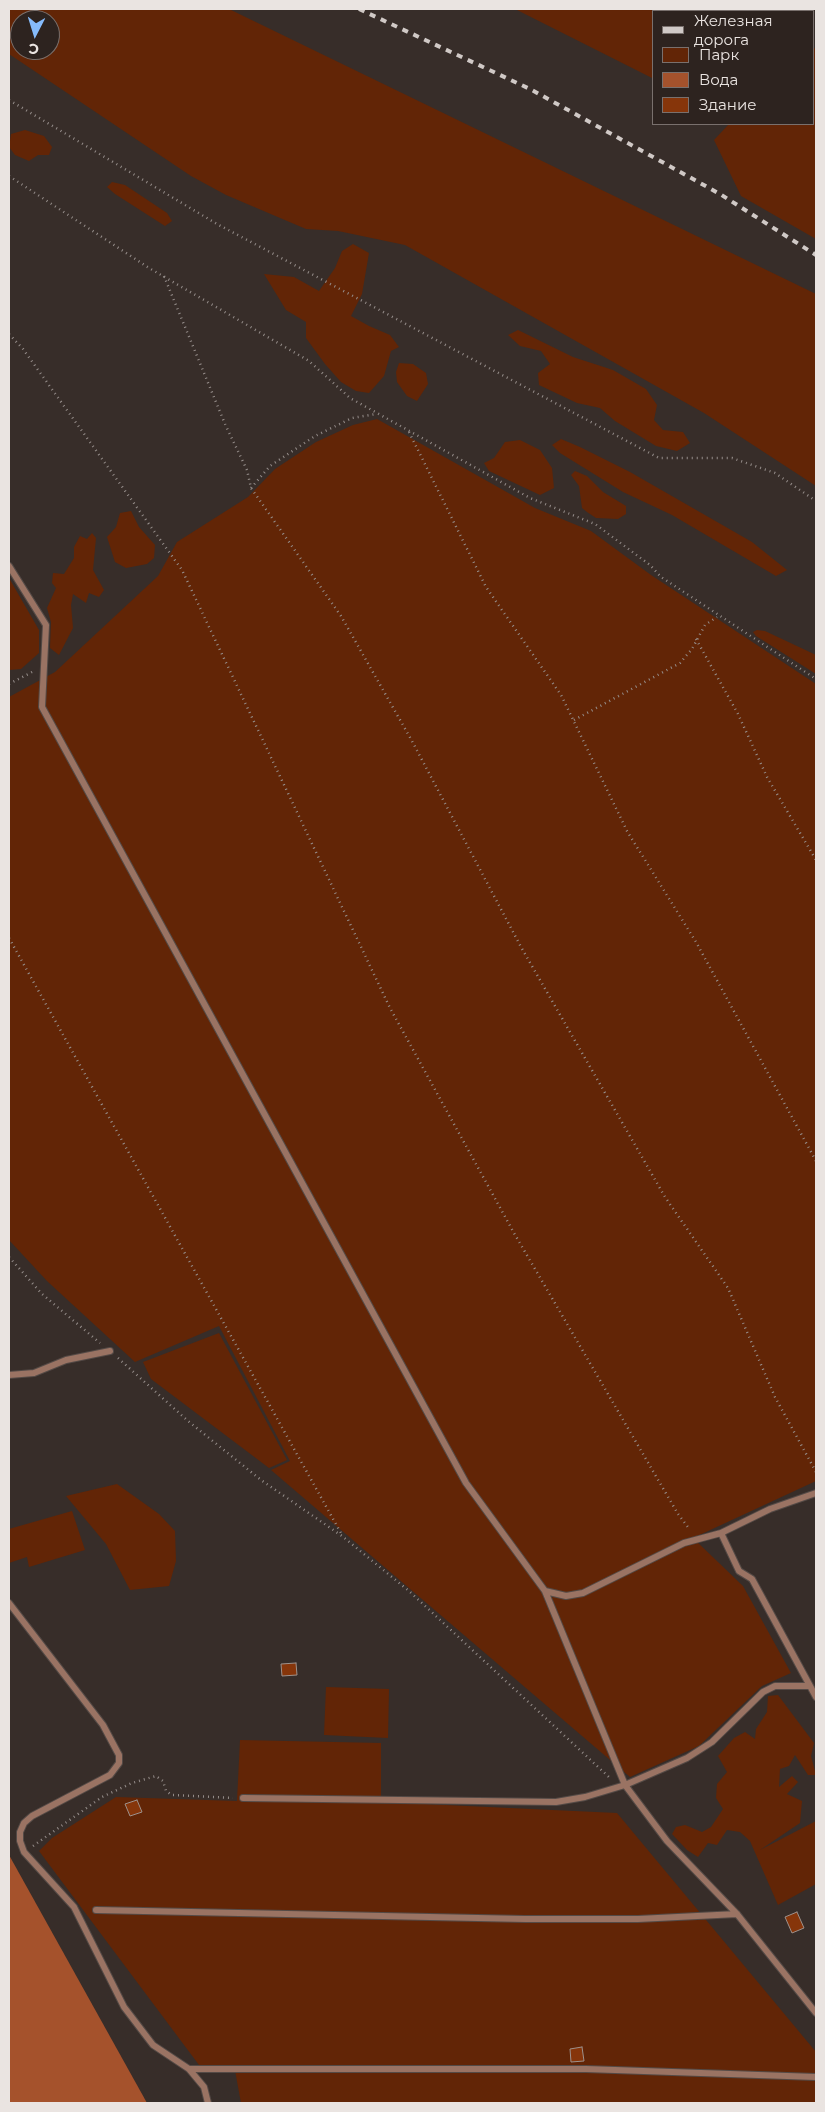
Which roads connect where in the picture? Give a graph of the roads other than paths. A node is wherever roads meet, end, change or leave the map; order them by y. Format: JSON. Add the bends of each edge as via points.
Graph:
{"nodes":[{"id":1,"x":9,"y":566,"type":"edge"},
{"id":2,"x":110,"y":1351,"type":"road end"},
{"id":3,"x":9,"y":1375,"type":"edge"},
{"id":4,"x":816,"y":1493,"type":"edge"},
{"id":5,"x":721,"y":1533,"type":"junction"},
{"id":6,"x":545,"y":1591,"type":"junction"},
{"id":7,"x":9,"y":1603,"type":"edge"},
{"id":8,"x":810,"y":1686,"type":"junction"},
{"id":9,"x":816,"y":1695,"type":"edge"},
{"id":10,"x":625,"y":1785,"type":"junction"},
{"id":11,"x":243,"y":1798,"type":"road end"},
{"id":12,"x":96,"y":1910,"type":"dead end"},
{"id":13,"x":737,"y":1914,"type":"junction"},
{"id":14,"x":816,"y":2013,"type":"edge"},
{"id":15,"x":189,"y":2069,"type":"junction"},
{"id":16,"x":816,"y":2077,"type":"edge"},
{"id":17,"x":208,"y":2103,"type":"edge"}],
"edges":[{"from":1,"to":6,"type":"lane","via":[[46,625],[42,707],[466,1483]]},
{"from":2,"to":3,"type":"lane","via":[[66,1360],[34,1373]]},
{"from":4,"to":5,"type":"lane","via":[[770,1509]]},
{"from":5,"to":6,"type":"lane","via":[[684,1543],[583,1593],[566,1596]]},
{"from":5,"to":8,"type":"lane","via":[[739,1571],[752,1579]]},
{"from":6,"to":10,"type":"lane"},
{"from":7,"to":15,"type":"lane","via":[[103,1725],[119,1755],[116,1770],[110,1775],[24,1823],[20,1832],[24,1852],[74,1907],[124,2007],[153,2045]]},
{"from":8,"to":9,"type":"lane"},
{"from":8,"to":10,"type":"lane","via":[[781,1684],[763,1692],[712,1742],[687,1758]]},
{"from":10,"to":11,"type":"lane","via":[[556,1802]]},
{"from":10,"to":13,"type":"lane","via":[[668,1841]]},
{"from":12,"to":13,"type":"lane","via":[[638,1920]]},
{"from":13,"to":14,"type":"lane"},
{"from":15,"to":16,"type":"lane","via":[[586,2069]]},
{"from":15,"to":17,"type":"lane","via":[[204,2087]]}]}
